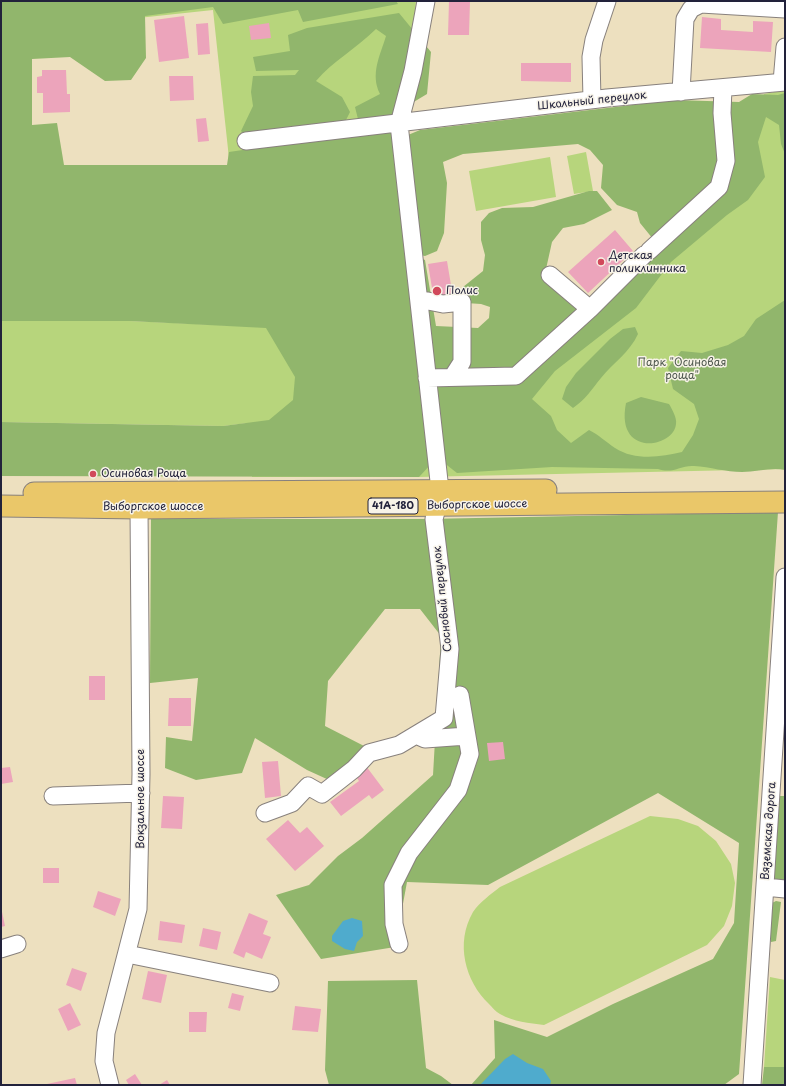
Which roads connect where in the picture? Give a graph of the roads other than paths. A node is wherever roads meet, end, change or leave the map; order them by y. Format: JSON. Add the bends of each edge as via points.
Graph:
{"nodes":[{"id":1,"x":426,"y":1,"type":"edge"},
{"id":2,"x":607,"y":1,"type":"edge"},
{"id":3,"x":749,"y":4,"type":"edge"},
{"id":4,"x":785,"y":9,"type":"edge"},
{"id":5,"x":785,"y":47,"type":"edge"},
{"id":6,"x":784,"y":82,"type":"edge"},
{"id":7,"x":723,"y":88,"type":"junction"},
{"id":8,"x":681,"y":92,"type":"junction"},
{"id":9,"x":592,"y":100,"type":"junction"},
{"id":10,"x":399,"y":124,"type":"junction"},
{"id":11,"x":246,"y":141,"type":"dead end"},
{"id":12,"x":550,"y":275,"type":"dead end"},
{"id":13,"x":419,"y":302,"type":"junction"},
{"id":14,"x":590,"y":309,"type":"junction"},
{"id":15,"x":453,"y":376,"type":"junction"},
{"id":16,"x":427,"y":378,"type":"junction"},
{"id":17,"x":785,"y":490,"type":"edge"},
{"id":18,"x":1,"y":493,"type":"edge"},
{"id":19,"x":439,"y":498,"type":"junction"},
{"id":20,"x":785,"y":502,"type":"edge"},
{"id":21,"x":1,"y":506,"type":"edge"},
{"id":22,"x":139,"y":508,"type":"junction"},
{"id":23,"x":785,"y":577,"type":"edge"},
{"id":24,"x":460,"y":695,"type":"dead end"},
{"id":25,"x":416,"y":735,"type":"junction"},
{"id":26,"x":467,"y":736,"type":"junction"},
{"id":27,"x":141,"y":793,"type":"junction"},
{"id":28,"x":53,"y":796,"type":"dead end"},
{"id":29,"x":264,"y":813,"type":"dead end"},
{"id":30,"x":765,"y":887,"type":"junction"},
{"id":31,"x":785,"y":889,"type":"edge"},
{"id":32,"x":399,"y":944,"type":"dead end"},
{"id":33,"x":127,"y":954,"type":"junction"},
{"id":34,"x":270,"y":983,"type":"dead end"},
{"id":35,"x":110,"y":1085,"type":"edge"},
{"id":36,"x":752,"y":1085,"type":"edge"}],
"edges":[{"from":1,"to":10,"type":"street","via":[[413,71]]},
{"from":2,"to":9,"type":"street","via":[[591,57]]},
{"from":3,"to":4,"type":"street"},
{"from":3,"to":8,"type":"street","via":[[701,4],[691,9],[685,19]]},
{"from":5,"to":6,"type":"street"},
{"from":6,"to":7,"type":"street","name":"Школьный переулок"},
{"from":7,"to":8,"type":"street","name":"Школьный переулок"},
{"from":7,"to":14,"type":"street","via":[[722,113],[726,161],[719,187],[646,253]]},
{"from":8,"to":9,"type":"street","name":"Школьный переулок"},
{"from":9,"to":10,"type":"street","name":"Школьный переулок"},
{"from":10,"to":11,"type":"street","name":"Школьный переулок"},
{"from":10,"to":13,"type":"street"},
{"from":12,"to":14,"type":"street"},
{"from":13,"to":15,"type":"street","via":[[462,302],[462,362]]},
{"from":13,"to":16,"type":"street"},
{"from":14,"to":15,"type":"street","via":[[516,376]]},
{"from":15,"to":16,"type":"street"},
{"from":16,"to":19,"type":"street"},
{"from":17,"to":19,"type":"main road","name":"Выборгское шоссе","number":"41А-180"},
{"from":18,"to":19,"type":"main road","name":"Выборгское шоссе","number":"41А-180"},
{"from":19,"to":20,"type":"main road","name":"Выборгское шоссе","number":"41А-180"},
{"from":19,"to":22,"type":"main road","name":"Выборгское шоссе","number":"41А-180"},
{"from":19,"to":25,"type":"street","name":"Сосновый переулок","via":[[434,519],[450,649],[444,718]]},
{"from":21,"to":22,"type":"main road","name":"Выборгское шоссе","number":"41А-180"},
{"from":22,"to":27,"type":"street","name":"Вокзальное шоссе"},
{"from":23,"to":30,"type":"street","name":"Вяземская дорога"},
{"from":24,"to":26,"type":"street"},
{"from":25,"to":26,"type":"street","via":[[425,739]]},
{"from":25,"to":29,"type":"street","name":"Сосновый переулок","via":[[399,745],[369,753],[354,769],[322,794],[308,786],[292,803]]},
{"from":26,"to":32,"type":"street","via":[[470,754],[458,790],[409,853],[393,885],[394,924]]},
{"from":27,"to":28,"type":"street"},
{"from":27,"to":33,"type":"street","name":"Вокзальное шоссе","via":[[138,909]]},
{"from":30,"to":31,"type":"street"},
{"from":30,"to":36,"type":"street","name":"Вяземская дорога"},
{"from":33,"to":34,"type":"street"},
{"from":33,"to":35,"type":"street","name":"Вокзальное шоссе","via":[[106,1032],[104,1061]]}]}
